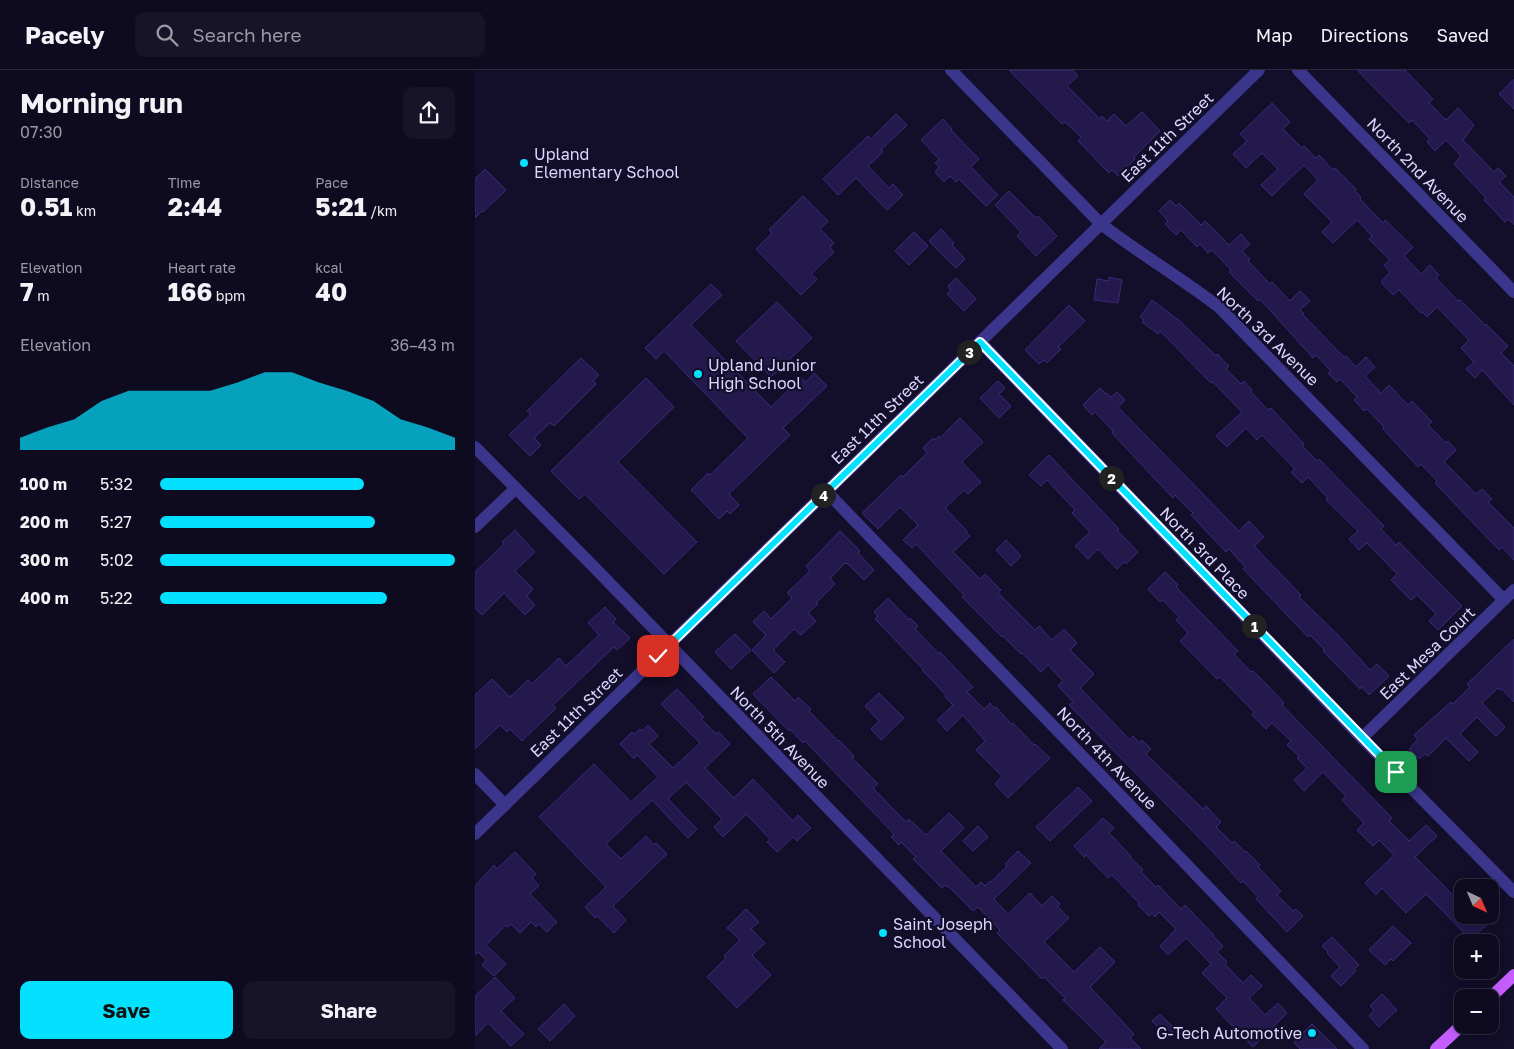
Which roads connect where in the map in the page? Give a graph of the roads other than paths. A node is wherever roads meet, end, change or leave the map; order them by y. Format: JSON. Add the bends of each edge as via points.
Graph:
{"nodes":[{"id":1,"x":951,"y":70,"type":"edge"},
{"id":2,"x":1259,"y":70,"type":"edge"},
{"id":3,"x":1298,"y":70,"type":"edge"},
{"id":4,"x":1101,"y":224,"type":"junction"},
{"id":5,"x":1514,"y":292,"type":"edge"},
{"id":6,"x":980,"y":342,"type":"junction"},
{"id":7,"x":475,"y":447,"type":"edge"},
{"id":8,"x":516,"y":488,"type":"junction"},
{"id":9,"x":827,"y":491,"type":"junction"},
{"id":10,"x":475,"y":527,"type":"edge"},
{"id":11,"x":1514,"y":590,"type":"edge"},
{"id":12,"x":1504,"y":600,"type":"junction"},
{"id":13,"x":669,"y":645,"type":"junction"},
{"id":14,"x":1362,"y":738,"type":"junction"},
{"id":15,"x":475,"y":774,"type":"edge"},
{"id":16,"x":505,"y":805,"type":"junction"},
{"id":17,"x":475,"y":834,"type":"edge"},
{"id":18,"x":1514,"y":892,"type":"edge"},
{"id":19,"x":1514,"y":974,"type":"edge"},
{"id":20,"x":1499,"y":989,"type":"edge"},
{"id":21,"x":1454,"y":1033,"type":"edge"},
{"id":22,"x":1062,"y":1049,"type":"edge"},
{"id":23,"x":1363,"y":1049,"type":"edge"},
{"id":24,"x":1437,"y":1049,"type":"edge"}],
"edges":[{"from":1,"to":4,"type":"street","name":"North 3rd Avenue"},
{"from":2,"to":4,"type":"street","name":"East 11th Street"},
{"from":3,"to":5,"type":"street","name":"North 2nd Avenue"},
{"from":4,"to":6,"type":"street","name":"East 11th Street"},
{"from":4,"to":12,"type":"street","name":"North 3rd Avenue","via":[[1219,307]]},
{"from":6,"to":9,"type":"street","name":"East 11th Street"},
{"from":6,"to":14,"type":"street","name":"North 3rd Place"},
{"from":7,"to":8,"type":"street","name":"North 5th Avenue"},
{"from":8,"to":10,"type":"street"},
{"from":8,"to":13,"type":"street","name":"North 5th Avenue"},
{"from":9,"to":13,"type":"street","name":"East 11th Street"},
{"from":9,"to":23,"type":"street","name":"North 4th Avenue"},
{"from":11,"to":12,"type":"street","name":"East Mesa Court"},
{"from":12,"to":14,"type":"street","name":"East Mesa Court"},
{"from":13,"to":16,"type":"street","name":"East 11th Street"},
{"from":13,"to":22,"type":"street","name":"North 5th Avenue"},
{"from":14,"to":18,"type":"street","name":"North 3rd Place"},
{"from":15,"to":16,"type":"street"},
{"from":16,"to":17,"type":"street","name":"East 11th Street"},
{"from":19,"to":20,"type":"main road"},
{"from":21,"to":24,"type":"main road"}]}
